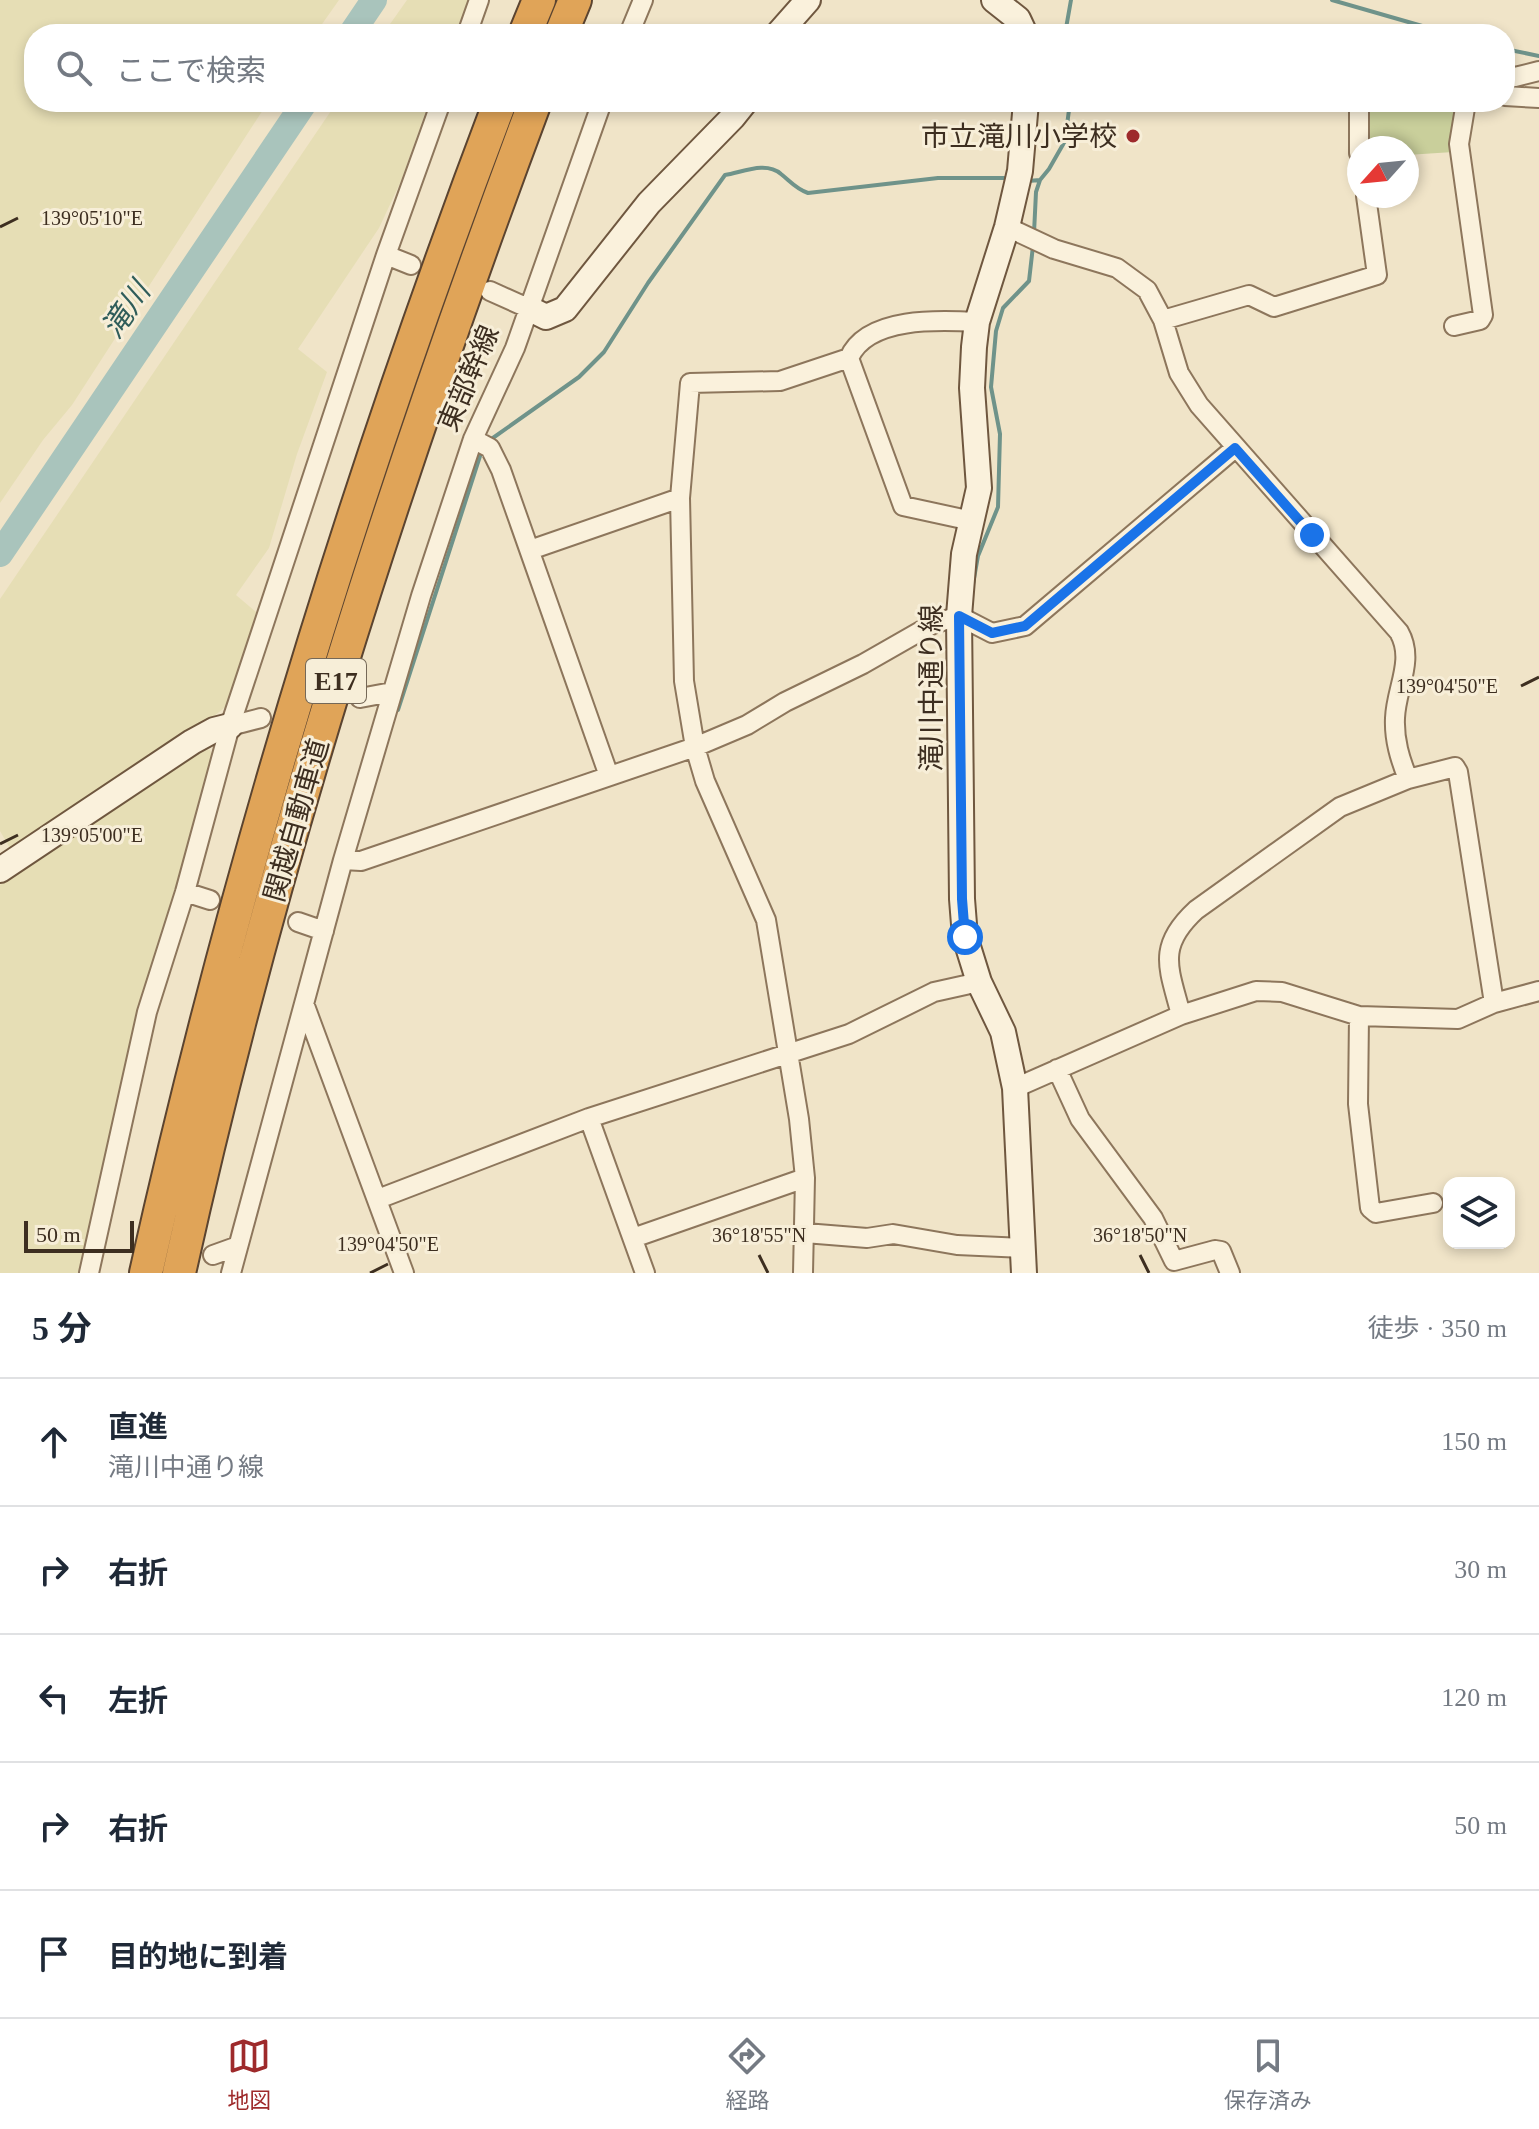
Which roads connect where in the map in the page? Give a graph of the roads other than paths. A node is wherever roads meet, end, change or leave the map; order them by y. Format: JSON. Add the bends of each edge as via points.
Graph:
{"nodes":[{"id":1,"x":479,"y":0,"type":"edge"},
{"id":2,"x":539,"y":0,"type":"edge"},
{"id":3,"x":575,"y":0,"type":"edge"},
{"id":4,"x":643,"y":0,"type":"edge"},
{"id":5,"x":808,"y":0,"type":"edge"},
{"id":6,"x":994,"y":0,"type":"edge"},
{"id":7,"x":471,"y":24,"type":"edge"},
{"id":8,"x":529,"y":24,"type":"edge"},
{"id":9,"x":565,"y":24,"type":"edge"},
{"id":10,"x":633,"y":24,"type":"edge"},
{"id":11,"x":787,"y":24,"type":"edge"},
{"id":12,"x":1020,"y":24,"type":"edge"},
{"id":13,"x":1539,"y":71,"type":"edge"},
{"id":14,"x":1515,"y":77,"type":"edge"},
{"id":15,"x":1515,"y":97,"type":"edge"},
{"id":16,"x":1539,"y":98,"type":"edge"},
{"id":17,"x":437,"y":112,"type":"edge"},
{"id":18,"x":496,"y":112,"type":"edge"},
{"id":19,"x":531,"y":112,"type":"edge"},
{"id":20,"x":599,"y":112,"type":"edge"},
{"id":21,"x":735,"y":112,"type":"edge"},
{"id":22,"x":1025,"y":112,"type":"edge"},
{"id":23,"x":1359,"y":112,"type":"edge"},
{"id":24,"x":1464,"y":112,"type":"edge"},
{"id":25,"x":1359,"y":136,"type":"edge"},
{"id":26,"x":1368,"y":208,"type":"edge"},
{"id":27,"x":1007,"y":227,"type":"junction"},
{"id":28,"x":386,"y":255,"type":"junction"},
{"id":29,"x":411,"y":265,"type":"dead end"},
{"id":30,"x":490,"y":291,"type":"dead end"},
{"id":31,"x":530,"y":309,"type":"junction"},
{"id":32,"x":1163,"y":320,"type":"junction"},
{"id":33,"x":977,"y":322,"type":"junction"},
{"id":34,"x":1454,"y":326,"type":"dead end"},
{"id":35,"x":849,"y":358,"type":"junction"},
{"id":36,"x":481,"y":443,"type":"junction"},
{"id":37,"x":1235,"y":448,"type":"junction"},
{"id":38,"x":680,"y":498,"type":"junction"},
{"id":39,"x":972,"y":521,"type":"junction"},
{"id":40,"x":530,"y":550,"type":"junction"},
{"id":41,"x":959,"y":616,"type":"junction"},
{"id":42,"x":392,"y":692,"type":"junction"},
{"id":43,"x":360,"y":698,"type":"dead end"},
{"id":44,"x":261,"y":718,"type":"dead end"},
{"id":45,"x":230,"y":726,"type":"junction"},
{"id":46,"x":695,"y":747,"type":"junction"},
{"id":47,"x":609,"y":776,"type":"junction"},
{"id":48,"x":1408,"y":779,"type":"junction"},
{"id":49,"x":343,"y":860,"type":"junction"},
{"id":50,"x":0,"y":870,"type":"edge"},
{"id":51,"x":185,"y":892,"type":"junction"},
{"id":52,"x":210,"y":900,"type":"dead end"},
{"id":53,"x":298,"y":922,"type":"dead end"},
{"id":54,"x":324,"y":931,"type":"junction"},
{"id":55,"x":979,"y":982,"type":"junction"},
{"id":56,"x":1539,"y":991,"type":"edge"},
{"id":57,"x":1494,"y":1003,"type":"junction"},
{"id":58,"x":305,"y":1006,"type":"junction"},
{"id":59,"x":1181,"y":1015,"type":"junction"},
{"id":60,"x":1359,"y":1016,"type":"junction"},
{"id":61,"x":788,"y":1052,"type":"junction"},
{"id":62,"x":1057,"y":1069,"type":"junction"},
{"id":63,"x":1015,"y":1088,"type":"junction"},
{"id":64,"x":589,"y":1118,"type":"junction"},
{"id":65,"x":805,"y":1178,"type":"junction"},
{"id":66,"x":378,"y":1199,"type":"junction"},
{"id":67,"x":1433,"y":1203,"type":"dead end"},
{"id":68,"x":805,"y":1233,"type":"junction"},
{"id":69,"x":633,"y":1238,"type":"junction"},
{"id":70,"x":238,"y":1246,"type":"junction"},
{"id":71,"x":1023,"y":1248,"type":"junction"},
{"id":72,"x":213,"y":1255,"type":"dead end"},
{"id":73,"x":89,"y":1273,"type":"edge"},
{"id":74,"x":146,"y":1273,"type":"edge"},
{"id":75,"x":179,"y":1273,"type":"edge"},
{"id":76,"x":231,"y":1273,"type":"edge"},
{"id":77,"x":404,"y":1273,"type":"edge"},
{"id":78,"x":645,"y":1273,"type":"edge"},
{"id":79,"x":803,"y":1273,"type":"edge"},
{"id":80,"x":1024,"y":1273,"type":"edge"},
{"id":81,"x":1230,"y":1273,"type":"edge"}],
"edges":[{"from":1,"to":7,"type":"street"},
{"from":2,"to":8,"type":"highway"},
{"from":3,"to":9,"type":"highway"},
{"from":4,"to":10,"type":"street"},
{"from":5,"to":11,"type":"street"},
{"from":6,"to":12,"type":"street"},
{"from":13,"to":14,"type":"street"},
{"from":15,"to":16,"type":"street"},
{"from":17,"to":28,"type":"street"},
{"from":18,"to":74,"type":"highway","name":"関越自動車道","number":"E17","via":[[404,361],[296,702],[238,901]]},
{"from":19,"to":75,"type":"highway","name":"関越自動車道","number":"E17","via":[[439,365],[331,699],[272,903]]},
{"from":20,"to":31,"type":"street"},
{"from":21,"to":31,"type":"street","name":"東部幹線","via":[[649,203],[565,309],[546,317]]},
{"from":22,"to":27,"type":"street","name":"滝川中通り線"},
{"from":23,"to":25,"type":"street"},
{"from":24,"to":34,"type":"street","via":[[1459,144],[1483,315]]},
{"from":26,"to":32,"type":"street","via":[[1377,275],[1274,307],[1249,295]]},
{"from":27,"to":32,"type":"street","via":[[1117,268],[1147,290]]},
{"from":27,"to":33,"type":"street","name":"滝川中通り線"},
{"from":28,"to":29,"type":"street"},
{"from":28,"to":45,"type":"street"},
{"from":30,"to":31,"type":"street"},
{"from":31,"to":36,"type":"street","name":"東部幹線"},
{"from":32,"to":37,"type":"street","via":[[1179,373]]},
{"from":33,"to":35,"type":"street","via":[[895,325],[868,337]]},
{"from":33,"to":39,"type":"street","name":"滝川中通り線","via":[[972,388],[979,488]]},
{"from":35,"to":38,"type":"street","via":[[780,381],[690,383]]},
{"from":35,"to":39,"type":"street","via":[[903,506]]},
{"from":36,"to":40,"type":"street","via":[[501,470]]},
{"from":36,"to":42,"type":"street","name":"東部幹線"},
{"from":37,"to":41,"type":"street","via":[[1025,626],[992,633]]},
{"from":37,"to":48,"type":"street","via":[[1407,646],[1395,738]]},
{"from":38,"to":40,"type":"street"},
{"from":38,"to":46,"type":"street","via":[[684,681]]},
{"from":39,"to":41,"type":"street","name":"滝川中通り線"},
{"from":40,"to":47,"type":"street"},
{"from":41,"to":46,"type":"street","via":[[933,624],[747,725]]},
{"from":41,"to":55,"type":"street","name":"滝川中通り線","via":[[962,899],[965,937]]},
{"from":42,"to":43,"type":"street"},
{"from":42,"to":49,"type":"street","name":"東部幹線"},
{"from":44,"to":45,"type":"street"},
{"from":45,"to":50,"type":"street","via":[[192,742]]},
{"from":45,"to":51,"type":"street"},
{"from":46,"to":47,"type":"street"},
{"from":46,"to":61,"type":"street","via":[[717,812],[766,920]]},
{"from":47,"to":49,"type":"street","via":[[361,861]]},
{"from":48,"to":57,"type":"street","via":[[1455,767],[1458,772]]},
{"from":48,"to":59,"type":"street","via":[[1340,807],[1179,925],[1170,942],[1168,965]]},
{"from":49,"to":54,"type":"street","name":"東部幹線"},
{"from":51,"to":52,"type":"street"},
{"from":51,"to":73,"type":"street","via":[[147,1012]]},
{"from":53,"to":54,"type":"street"},
{"from":54,"to":58,"type":"street","name":"東部幹線"},
{"from":55,"to":61,"type":"street","via":[[934,992],[849,1034]]},
{"from":55,"to":63,"type":"street","name":"滝川中通り線","via":[[1003,1032]]},
{"from":56,"to":57,"type":"street"},
{"from":57,"to":60,"type":"street","via":[[1458,1019]]},
{"from":58,"to":66,"type":"street"},
{"from":58,"to":70,"type":"street","name":"東部幹線"},
{"from":59,"to":60,"type":"street","via":[[1259,991],[1282,992]]},
{"from":59,"to":62,"type":"street"},
{"from":60,"to":67,"type":"street","via":[[1358,1104],[1370,1208],[1376,1213]]},
{"from":61,"to":64,"type":"street"},
{"from":61,"to":65,"type":"street"},
{"from":62,"to":63,"type":"street"},
{"from":62,"to":81,"type":"street","via":[[1080,1119],[1153,1218],[1174,1261],[1221,1251]]},
{"from":63,"to":71,"type":"street","name":"滝川中通り線"},
{"from":64,"to":66,"type":"street"},
{"from":64,"to":69,"type":"street"},
{"from":65,"to":68,"type":"street"},
{"from":65,"to":69,"type":"street"},
{"from":66,"to":77,"type":"street"},
{"from":68,"to":71,"type":"street","via":[[867,1238],[893,1234],[957,1245]]},
{"from":68,"to":79,"type":"street"},
{"from":69,"to":78,"type":"street"},
{"from":70,"to":72,"type":"street"},
{"from":70,"to":76,"type":"street","name":"東部幹線"},
{"from":71,"to":80,"type":"street","name":"滝川中通り線"}]}
